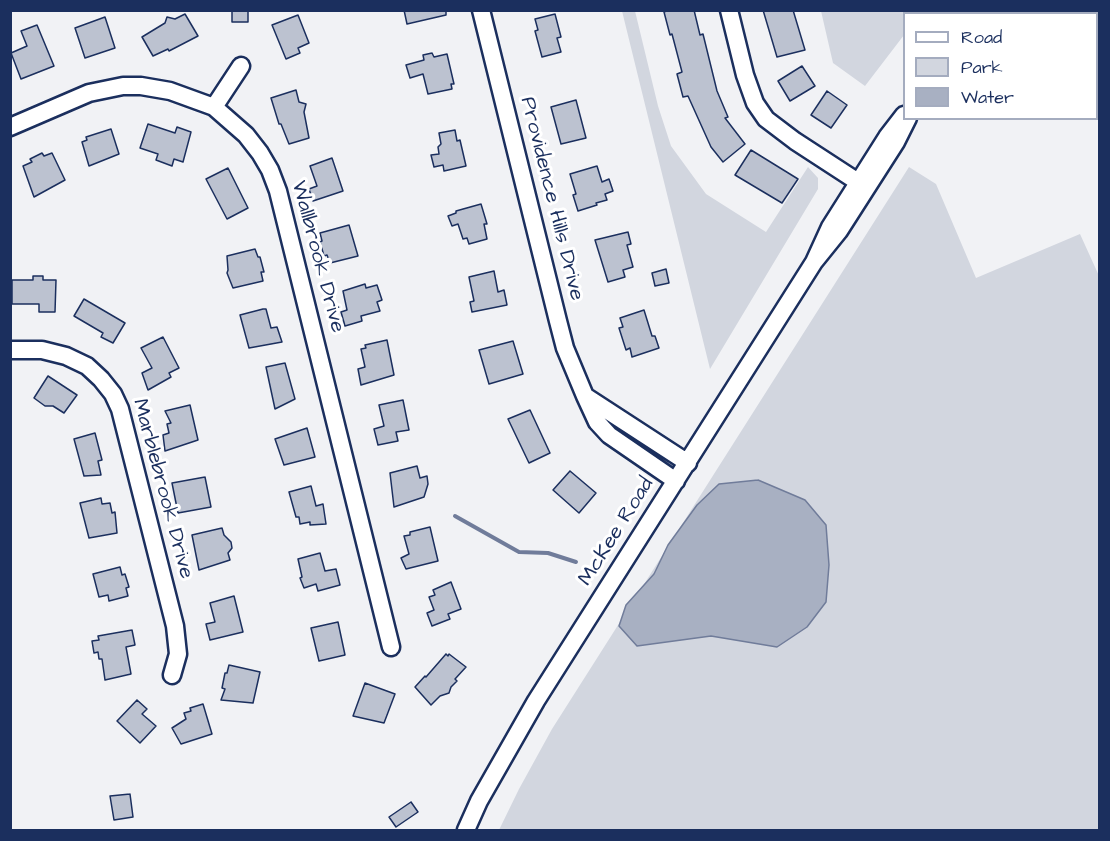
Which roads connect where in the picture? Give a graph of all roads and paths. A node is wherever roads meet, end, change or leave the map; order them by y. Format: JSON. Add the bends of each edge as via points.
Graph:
{"nodes":[{"id":1,"x":481,"y":10,"type":"edge"},
{"id":2,"x":729,"y":10,"type":"edge"},
{"id":3,"x":241,"y":66,"type":"dead end"},
{"id":4,"x":214,"y":107,"type":"junction"},
{"id":5,"x":903,"y":116,"type":"edge"},
{"id":6,"x":907,"y":120,"type":"edge"},
{"id":7,"x":10,"y":127,"type":"edge"},
{"id":8,"x":858,"y":182,"type":"junction"},
{"id":9,"x":814,"y":262,"type":"junction"},
{"id":10,"x":10,"y":350,"type":"edge"},
{"id":11,"x":585,"y":396,"type":"junction"},
{"id":12,"x":688,"y":463,"type":"junction"},
{"id":13,"x":676,"y":481,"type":"junction"},
{"id":14,"x":391,"y":647,"type":"dead end"},
{"id":15,"x":172,"y":675,"type":"dead end"},
{"id":16,"x":466,"y":831,"type":"edge"}],
"edges":[{"from":1,"to":11,"type":"street","name":"Providence Hills Drive","via":[[565,348]]},
{"from":2,"to":8,"type":"street","via":[[745,75],[755,103],[766,119]]},
{"from":3,"to":4,"type":"street"},
{"from":4,"to":7,"type":"street","name":"Wallbrook Drive","via":[[170,91],[123,86],[89,93]]},
{"from":4,"to":14,"type":"street","name":"Wallbrook Drive","via":[[260,153],[278,191]]},
{"from":5,"to":8,"type":"street","name":"McKee Road"},
{"from":6,"to":9,"type":"street","name":"McKee Road","via":[[839,231]]},
{"from":8,"to":9,"type":"street","name":"McKee Road"},
{"from":9,"to":12,"type":"street","name":"McKee Road"},
{"from":10,"to":15,"type":"street","name":"Marblebrook Drive","via":[[42,350],[66,356],[87,366],[113,394],[175,626],[178,654]]},
{"from":11,"to":12,"type":"street"},
{"from":11,"to":13,"type":"street","name":"Providence Hills Drive","via":[[597,422],[609,435]]},
{"from":12,"to":13,"type":"street","name":"McKee Road"},
{"from":13,"to":16,"type":"street","name":"McKee Road","via":[[536,700]]}]}
